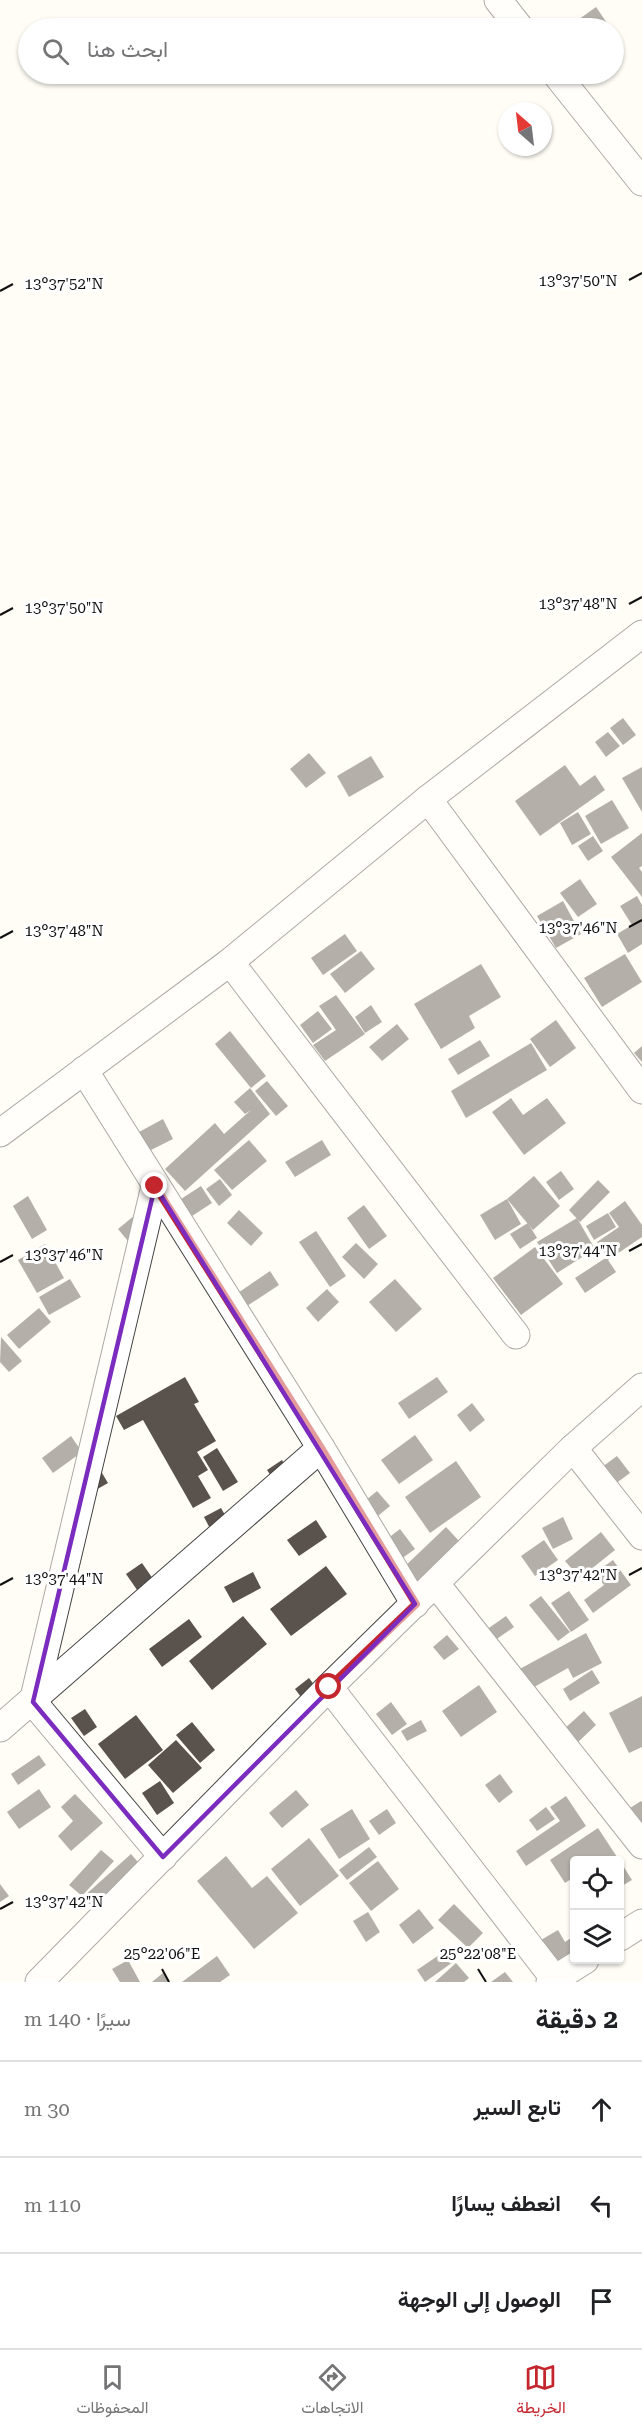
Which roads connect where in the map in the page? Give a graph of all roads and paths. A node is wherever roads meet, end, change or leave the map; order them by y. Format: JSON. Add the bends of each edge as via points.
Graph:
{"nodes":[{"id":1,"x":498,"y":0,"type":"edge"},
{"id":2,"x":512,"y":18,"type":"edge"},
{"id":3,"x":564,"y":84,"type":"edge"},
{"id":4,"x":642,"y":182,"type":"edge"},
{"id":5,"x":638,"y":646,"type":"edge"},
{"id":6,"x":428,"y":799,"type":"junction"},
{"id":7,"x":230,"y":962,"type":"junction"},
{"id":8,"x":84,"y":1070,"type":"junction"},
{"id":9,"x":642,"y":1090,"type":"edge"},
{"id":10,"x":0,"y":1133,"type":"edge"},
{"id":11,"x":155,"y":1186,"type":"junction"},
{"id":12,"x":516,"y":1335,"type":"dead end"},
{"id":13,"x":642,"y":1386,"type":"edge"},
{"id":14,"x":321,"y":1448,"type":"junction"},
{"id":15,"x":573,"y":1448,"type":"junction"},
{"id":16,"x":642,"y":1536,"type":"edge"},
{"id":17,"x":436,"y":1584,"type":"junction"},
{"id":18,"x":416,"y":1604,"type":"junction"},
{"id":19,"x":329,"y":1687,"type":"junction"},
{"id":20,"x":33,"y":1702,"type":"junction"},
{"id":21,"x":0,"y":1728,"type":"edge"},
{"id":22,"x":642,"y":1845,"type":"edge"},
{"id":23,"x":163,"y":1857,"type":"junction"},
{"id":24,"x":642,"y":1923,"type":"edge"},
{"id":25,"x":624,"y":1934,"type":"edge"},
{"id":26,"x":578,"y":1964,"type":"edge"},
{"id":27,"x":554,"y":1981,"type":"edge"},
{"id":28,"x":39,"y":1982,"type":"edge"}],
"edges":[{"from":1,"to":2,"type":"street"},
{"from":3,"to":4,"type":"street"},
{"from":5,"to":6,"type":"street"},
{"from":6,"to":7,"type":"street"},
{"from":6,"to":9,"type":"street"},
{"from":7,"to":8,"type":"street"},
{"from":7,"to":12,"type":"street"},
{"from":8,"to":10,"type":"street"},
{"from":8,"to":11,"type":"street"},
{"from":11,"to":14,"type":"street"},
{"from":11,"to":20,"type":"street"},
{"from":13,"to":15,"type":"street"},
{"from":14,"to":18,"type":"street"},
{"from":14,"to":20,"type":"street"},
{"from":15,"to":16,"type":"street"},
{"from":15,"to":17,"type":"street"},
{"from":17,"to":18,"type":"street"},
{"from":17,"to":22,"type":"street"},
{"from":18,"to":19,"type":"street"},
{"from":19,"to":23,"type":"street"},
{"from":19,"to":27,"type":"street"},
{"from":20,"to":21,"type":"street"},
{"from":20,"to":23,"type":"street"},
{"from":23,"to":28,"type":"street"},
{"from":24,"to":25,"type":"street"},
{"from":26,"to":27,"type":"street"}]}
